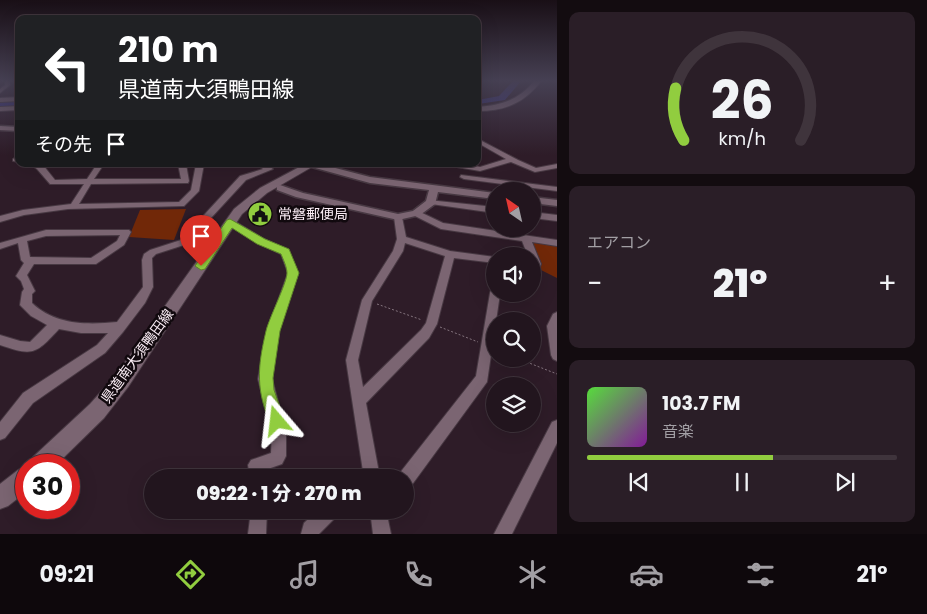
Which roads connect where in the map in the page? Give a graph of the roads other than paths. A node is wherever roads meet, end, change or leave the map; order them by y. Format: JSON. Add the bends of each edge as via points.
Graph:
{"nodes":[{"id":1,"x":508,"y":105,"type":"edge"},
{"id":2,"x":15,"y":108,"type":"edge"},
{"id":3,"x":0,"y":109,"type":"edge"},
{"id":4,"x":481,"y":109,"type":"edge"},
{"id":5,"x":0,"y":128,"type":"edge"},
{"id":6,"x":15,"y":129,"type":"edge"},
{"id":7,"x":481,"y":143,"type":"edge"},
{"id":8,"x":515,"y":161,"type":"junction"},
{"id":9,"x":557,"y":166,"type":"edge"},
{"id":10,"x":40,"y":167,"type":"edge"},
{"id":11,"x":98,"y":167,"type":"edge"},
{"id":12,"x":183,"y":167,"type":"edge"},
{"id":13,"x":199,"y":167,"type":"edge"},
{"id":14,"x":267,"y":167,"type":"edge"},
{"id":15,"x":306,"y":167,"type":"edge"},
{"id":16,"x":323,"y":167,"type":"edge"},
{"id":17,"x":470,"y":167,"type":"edge"},
{"id":18,"x":464,"y":177,"type":"dead end"},
{"id":19,"x":89,"y":180,"type":"junction"},
{"id":20,"x":280,"y":188,"type":"dead end"},
{"id":21,"x":434,"y":189,"type":"junction"},
{"id":22,"x":557,"y":189,"type":"edge"},
{"id":23,"x":486,"y":195,"type":"edge"},
{"id":24,"x":541,"y":201,"type":"edge"},
{"id":25,"x":432,"y":202,"type":"junction"},
{"id":26,"x":557,"y":203,"type":"edge"},
{"id":27,"x":74,"y":204,"type":"junction"},
{"id":28,"x":486,"y":209,"type":"edge"},
{"id":29,"x":416,"y":212,"type":"junction"},
{"id":30,"x":541,"y":216,"type":"edge"},
{"id":31,"x":398,"y":217,"type":"junction"},
{"id":32,"x":557,"y":218,"type":"edge"},
{"id":33,"x":0,"y":219,"type":"edge"},
{"id":34,"x":230,"y":222,"type":"junction"},
{"id":35,"x":22,"y":239,"type":"junction"},
{"id":36,"x":402,"y":239,"type":"junction"},
{"id":37,"x":526,"y":239,"type":"junction"},
{"id":38,"x":557,"y":243,"type":"edge"},
{"id":39,"x":0,"y":246,"type":"edge"},
{"id":40,"x":529,"y":247,"type":"edge"},
{"id":41,"x":450,"y":254,"type":"junction"},
{"id":42,"x":486,"y":259,"type":"edge"},
{"id":43,"x":30,"y":262,"type":"junction"},
{"id":44,"x":494,"y":302,"type":"edge"},
{"id":45,"x":557,"y":317,"type":"edge"},
{"id":46,"x":56,"y":324,"type":"junction"},
{"id":47,"x":119,"y":327,"type":"junction"},
{"id":48,"x":0,"y":340,"type":"edge"},
{"id":49,"x":557,"y":355,"type":"edge"},
{"id":50,"x":358,"y":402,"type":"junction"},
{"id":51,"x":557,"y":427,"type":"edge"},
{"id":52,"x":0,"y":433,"type":"edge"},
{"id":53,"x":52,"y":454,"type":"edge"},
{"id":54,"x":257,"y":469,"type":"edge"},
{"id":55,"x":369,"y":469,"type":"edge"},
{"id":56,"x":413,"y":469,"type":"edge"},
{"id":57,"x":15,"y":486,"type":"edge"},
{"id":58,"x":0,"y":498,"type":"edge"},
{"id":59,"x":258,"y":519,"type":"edge"},
{"id":60,"x":321,"y":519,"type":"edge"},
{"id":61,"x":380,"y":519,"type":"edge"},
{"id":62,"x":257,"y":534,"type":"edge"},
{"id":63,"x":310,"y":534,"type":"edge"},
{"id":64,"x":382,"y":534,"type":"edge"},
{"id":65,"x":503,"y":534,"type":"edge"}],
"edges":[{"from":1,"to":4,"type":"main road"},
{"from":2,"to":3,"type":"street"},
{"from":5,"to":6,"type":"street"},
{"from":7,"to":8,"type":"street"},
{"from":8,"to":9,"type":"street","via":[[535,170]]},
{"from":8,"to":17,"type":"street","via":[[480,169]]},
{"from":10,"to":19,"type":"street","via":[[53,182]]},
{"from":11,"to":19,"type":"street"},
{"from":12,"to":19,"type":"street","via":[[185,181]]},
{"from":13,"to":27,"type":"street","via":[[195,191],[181,204]]},
{"from":14,"to":47,"type":"street","via":[[243,178],[184,242],[147,256],[148,290]]},
{"from":15,"to":34,"type":"main road","name":"県道南大須鴨田線","via":[[266,187],[251,198]]},
{"from":16,"to":21,"type":"street","via":[[370,180]]},
{"from":18,"to":22,"type":"street"},
{"from":19,"to":27,"type":"street"},
{"from":20,"to":31,"type":"street","via":[[300,196]]},
{"from":21,"to":23,"type":"street"},
{"from":21,"to":25,"type":"street"},
{"from":24,"to":26,"type":"street"},
{"from":25,"to":28,"type":"street"},
{"from":25,"to":29,"type":"street"},
{"from":27,"to":33,"type":"street"},
{"from":29,"to":31,"type":"street"},
{"from":29,"to":37,"type":"street","via":[[441,226]]},
{"from":30,"to":32,"type":"street"},
{"from":31,"to":36,"type":"street"},
{"from":34,"to":53,"type":"main road","name":"県道南大須鴨田線","via":[[122,381],[97,411]]},
{"from":34,"to":54,"type":"street","via":[[286,252],[293,273],[273,331],[266,371],[267,390],[279,431],[278,456],[256,465]]},
{"from":35,"to":39,"type":"street"},
{"from":35,"to":43,"type":"street","via":[[26,260]]},
{"from":35,"to":43,"type":"street","via":[[58,232],[126,232],[121,243],[93,262]]},
{"from":36,"to":41,"type":"street"},
{"from":36,"to":50,"type":"street","via":[[398,251],[367,300],[352,360]]},
{"from":37,"to":38,"type":"street"},
{"from":37,"to":40,"type":"street"},
{"from":41,"to":42,"type":"street"},
{"from":41,"to":50,"type":"street","via":[[431,324],[425,334]]},
{"from":43,"to":46,"type":"street","via":[[22,276],[30,291],[27,292],[26,305],[40,318]]},
{"from":44,"to":56,"type":"street","via":[[482,378]]},
{"from":45,"to":49,"type":"street","via":[[553,326]]},
{"from":46,"to":47,"type":"street","via":[[99,329]]},
{"from":46,"to":48,"type":"street","via":[[33,348]]},
{"from":47,"to":52,"type":"street","via":[[101,349],[28,398]]},
{"from":50,"to":55,"type":"street"},
{"from":51,"to":65,"type":"street"},
{"from":57,"to":58,"type":"main road"},
{"from":59,"to":62,"type":"street"},
{"from":60,"to":63,"type":"street","via":[[310,529]]},
{"from":61,"to":64,"type":"street"}]}
